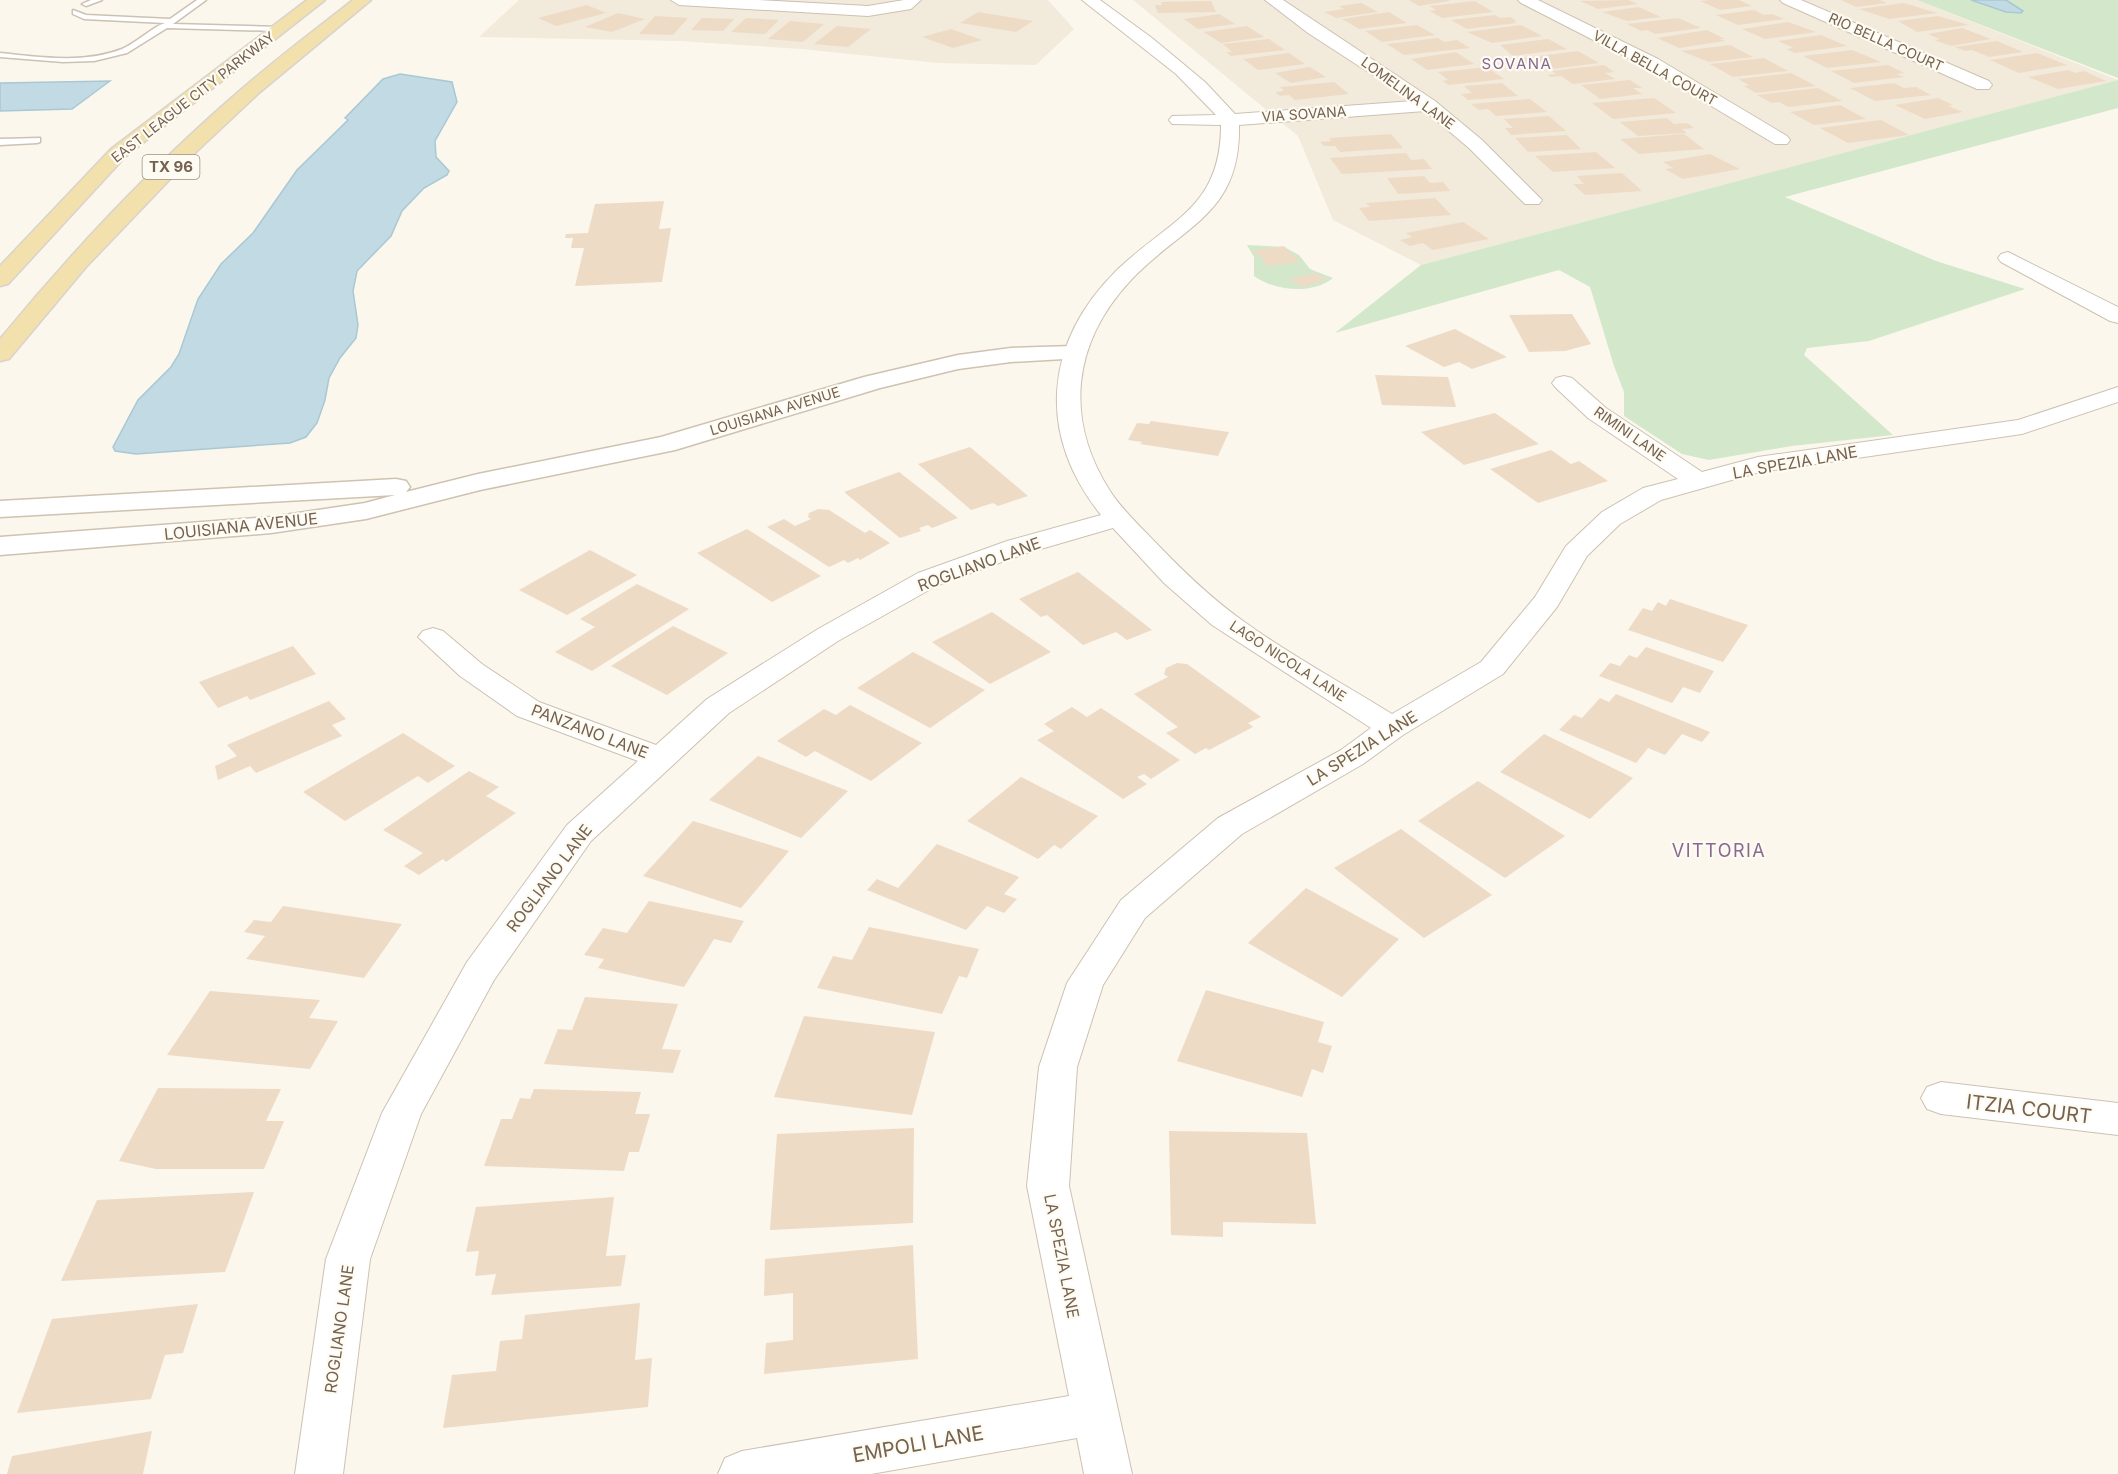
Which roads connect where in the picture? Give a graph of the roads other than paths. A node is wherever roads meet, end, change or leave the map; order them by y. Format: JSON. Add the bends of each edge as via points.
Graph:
{"nodes":[{"id":1,"x":98,"y":0,"type":"edge"},
{"id":2,"x":202,"y":0,"type":"edge"},
{"id":3,"x":317,"y":0,"type":"edge"},
{"id":4,"x":363,"y":0,"type":"edge"},
{"id":5,"x":679,"y":0,"type":"edge"},
{"id":6,"x":913,"y":0,"type":"edge"},
{"id":7,"x":1090,"y":0,"type":"edge"},
{"id":8,"x":1274,"y":0,"type":"edge"},
{"id":9,"x":1526,"y":0,"type":"edge"},
{"id":10,"x":1788,"y":0,"type":"edge"},
{"id":11,"x":86,"y":4,"type":"dead end"},
{"id":12,"x":76,"y":12,"type":"dead end"},
{"id":13,"x":170,"y":21,"type":"junction"},
{"id":14,"x":162,"y":26,"type":"junction"},
{"id":15,"x":279,"y":29,"type":"junction"},
{"id":16,"x":0,"y":55,"type":"edge"},
{"id":17,"x":1983,"y":85,"type":"dead end"},
{"id":18,"x":1429,"y":105,"type":"junction"},
{"id":19,"x":1178,"y":120,"type":"dead end"},
{"id":20,"x":1230,"y":120,"type":"junction"},
{"id":21,"x":37,"y":140,"type":"dead end"},
{"id":22,"x":1781,"y":140,"type":"dead end"},
{"id":23,"x":0,"y":142,"type":"edge"},
{"id":24,"x":1532,"y":200,"type":"dead end"},
{"id":25,"x":2008,"y":258,"type":"dead end"},
{"id":26,"x":0,"y":279,"type":"edge"},
{"id":27,"x":2118,"y":315,"type":"edge"},
{"id":28,"x":1073,"y":353,"type":"junction"},
{"id":29,"x":0,"y":354,"type":"edge"},
{"id":30,"x":1564,"y":383,"type":"dead end"},
{"id":31,"x":2118,"y":394,"type":"edge"},
{"id":32,"x":1698,"y":481,"type":"junction"},
{"id":33,"x":478,"y":482,"type":"junction"},
{"id":34,"x":0,"y":509,"type":"edge"},
{"id":35,"x":1118,"y":518,"type":"junction"},
{"id":36,"x":0,"y":546,"type":"edge"},
{"id":37,"x":433,"y":637,"type":"dead end"},
{"id":38,"x":1392,"y":728,"type":"junction"},
{"id":39,"x":661,"y":758,"type":"junction"},
{"id":40,"x":1941,"y":1098,"type":"dead end"},
{"id":41,"x":2118,"y":1119,"type":"edge"},
{"id":42,"x":1094,"y":1413,"type":"junction"},
{"id":43,"x":319,"y":1474,"type":"edge"},
{"id":44,"x":742,"y":1474,"type":"edge"},
{"id":45,"x":1108,"y":1474,"type":"edge"}],
"edges":[{"from":1,"to":11,"type":"lane"},
{"from":2,"to":13,"type":"lane"},
{"from":3,"to":15,"type":"main road","name":"EAST LEAGUE CITY PARKWAY","number":"TX 96"},
{"from":4,"to":29,"type":"main road","name":"EAST LEAGUE CITY PARKWAY","number":"TX 96","via":[[219,118],[105,233]]},
{"from":5,"to":6,"type":"street","via":[[868,11],[906,6]]},
{"from":7,"to":20,"type":"street","via":[[1163,52],[1211,95]]},
{"from":8,"to":18,"type":"street","name":"LOMELINA LANE"},
{"from":9,"to":22,"type":"street","name":"VILLA BELLA COURT","via":[[1652,63]]},
{"from":10,"to":17,"type":"street","name":"RIO BELLA COURT"},
{"from":12,"to":13,"type":"lane","via":[[84,17]]},
{"from":13,"to":14,"type":"lane"},
{"from":14,"to":15,"type":"lane"},
{"from":14,"to":16,"type":"lane","via":[[127,50],[104,57],[73,60]]},
{"from":15,"to":26,"type":"main road","name":"EAST LEAGUE CITY PARKWAY","number":"TX 96","via":[[118,153]]},
{"from":18,"to":20,"type":"street","name":"VIA SOVANA"},
{"from":18,"to":24,"type":"street","name":"LOMELINA LANE"},
{"from":19,"to":20,"type":"street","name":"VIA SOVANA"},
{"from":20,"to":28,"type":"street","name":"LAGO NICOLA LANE","via":[[1228,161],[1218,186],[1190,220],[1122,277],[1097,309]]},
{"from":21,"to":23,"type":"lane"},
{"from":25,"to":27,"type":"street"},
{"from":28,"to":33,"type":"street","name":"LOUISIANA AVENUE","via":[[958,362],[873,382],[666,444]]},
{"from":28,"to":35,"type":"street","name":"LAGO NICOLA LANE","via":[[1067,411],[1072,436],[1097,492]]},
{"from":30,"to":32,"type":"street","name":"RIMINI LANE","via":[[1597,413]]},
{"from":31,"to":32,"type":"street","name":"LA SPEZIA LANE","via":[[2022,427],[1758,465]]},
{"from":32,"to":38,"type":"street","name":"LA SPEZIA LANE","via":[[1652,494],[1611,518],[1576,552],[1547,601],[1492,668]]},
{"from":33,"to":34,"type":"street","name":"LOUISIANA AVENUE"},
{"from":33,"to":36,"type":"street","name":"LOUISIANA AVENUE","via":[[366,511],[271,525]]},
{"from":35,"to":38,"type":"street","name":"LAGO NICOLA LANE","via":[[1176,580],[1235,629]]},
{"from":35,"to":39,"type":"street","name":"ROGLIANO LANE","via":[[1017,547],[928,579],[828,635],[718,706]]},
{"from":37,"to":39,"type":"street","name":"PANZANO LANE","via":[[471,670],[528,709]]},
{"from":38,"to":42,"type":"street","name":"LA SPEZIA LANE","via":[[1352,757],[1230,826],[1133,909],[1085,983],[1058,1067],[1048,1186]]},
{"from":39,"to":43,"type":"street","name":"ROGLIANO LANE","via":[[579,833],[480,972],[402,1113],[348,1259]]},
{"from":40,"to":41,"type":"street","name":"ITZIA COURT"},
{"from":42,"to":44,"type":"street","name":"EMPOLI LANE"},
{"from":42,"to":45,"type":"street","name":"LA SPEZIA LANE"}]}
